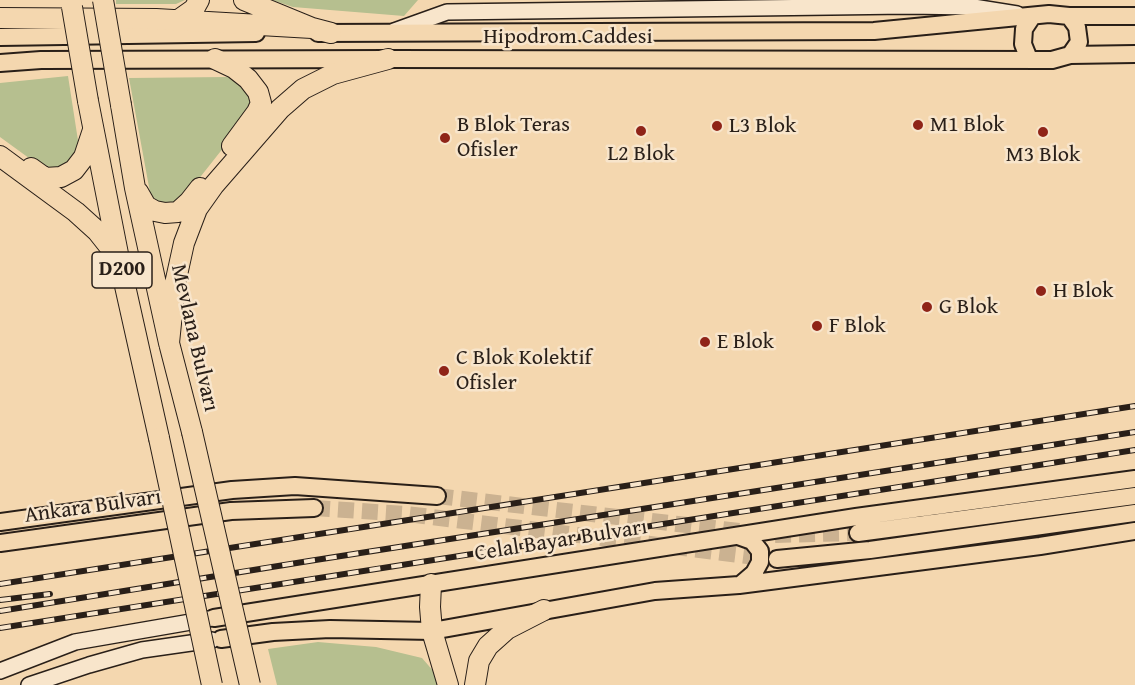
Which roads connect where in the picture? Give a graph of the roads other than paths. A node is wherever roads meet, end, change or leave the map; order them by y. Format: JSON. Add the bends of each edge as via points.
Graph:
{"nodes":[{"id":1,"x":103,"y":0,"type":"edge"},
{"id":2,"x":199,"y":0,"type":"edge"},
{"id":3,"x":244,"y":0,"type":"edge"},
{"id":4,"x":72,"y":4,"type":"edge"},
{"id":5,"x":1069,"y":16,"type":"junction"},
{"id":6,"x":1135,"y":16,"type":"edge"},
{"id":7,"x":1032,"y":17,"type":"junction"},
{"id":8,"x":0,"y":18,"type":"edge"},
{"id":9,"x":177,"y":21,"type":"junction"},
{"id":10,"x":322,"y":30,"type":"junction"},
{"id":11,"x":391,"y":33,"type":"junction"},
{"id":12,"x":0,"y":37,"type":"edge"},
{"id":13,"x":1135,"y":54,"type":"edge"},
{"id":14,"x":1070,"y":55,"type":"junction"},
{"id":15,"x":1029,"y":58,"type":"junction"},
{"id":16,"x":215,"y":59,"type":"junction"},
{"id":17,"x":388,"y":59,"type":"junction"},
{"id":18,"x":0,"y":63,"type":"edge"},
{"id":19,"x":93,"y":130,"type":"junction"},
{"id":20,"x":0,"y":146,"type":"edge"},
{"id":21,"x":0,"y":156,"type":"edge"},
{"id":22,"x":135,"y":188,"type":"junction"},
{"id":23,"x":119,"y":259,"type":"junction"},
{"id":24,"x":169,"y":343,"type":"junction"},
{"id":25,"x":1135,"y":479,"type":"edge"},
{"id":26,"x":437,"y":496,"type":"tunnel mouth"},
{"id":27,"x":1135,"y":496,"type":"edge"},
{"id":28,"x":314,"y":508,"type":"tunnel mouth"},
{"id":29,"x":1135,"y":513,"type":"edge"},
{"id":30,"x":0,"y":522,"type":"edge"},
{"id":31,"x":1135,"y":531,"type":"edge"},
{"id":32,"x":858,"y":533,"type":"tunnel mouth"},
{"id":33,"x":738,"y":536,"type":"junction"},
{"id":34,"x":0,"y":543,"type":"edge"},
{"id":35,"x":777,"y":559,"type":"tunnel mouth"},
{"id":36,"x":431,"y":584,"type":"junction"},
{"id":37,"x":739,"y":585,"type":"junction"},
{"id":38,"x":544,"y":610,"type":"junction"},
{"id":39,"x":214,"y":618,"type":"joint"},
{"id":40,"x":432,"y":632,"type":"junction"},
{"id":41,"x":221,"y":639,"type":"joint"},
{"id":42,"x":0,"y":670,"type":"edge"},
{"id":43,"x":29,"y":685,"type":"edge"},
{"id":44,"x":212,"y":685,"type":"edge"},
{"id":45,"x":250,"y":685,"type":"edge"},
{"id":46,"x":448,"y":685,"type":"edge"},
{"id":47,"x":475,"y":685,"type":"edge"}],
"edges":[{"from":1,"to":22,"type":"highway","name":"Mevlana Bulvarı","number":"D200","bridge":true},
{"from":2,"to":9,"type":"highway","via":[[194,9]]},
{"from":3,"to":10,"type":"highway"},
{"from":4,"to":19,"type":"highway","number":"D200","bridge":true},
{"from":5,"to":6,"type":"main road","name":"Hipodrom Caddesi"},
{"from":5,"to":7,"type":"main road","name":"Hipodrom Caddesi"},
{"from":5,"to":14,"type":"main road","via":[[1077,27],[1079,42]]},
{"from":7,"to":11,"type":"main road","name":"Hipodrom Caddesi","via":[[874,31]]},
{"from":7,"to":11,"type":"street","name":"Hipodrom Caddesi","via":[[975,7],[907,6],[447,12]]},
{"from":7,"to":15,"type":"main road","via":[[1024,29],[1023,44]]},
{"from":8,"to":9,"type":"highway"},
{"from":9,"to":10,"type":"highway"},
{"from":10,"to":11,"type":"main road","name":"Hipodrom Caddesi"},
{"from":10,"to":12,"type":"main road","name":"Hipodrom Caddesi"},
{"from":13,"to":14,"type":"main road","name":"Hipodrom Caddesi"},
{"from":14,"to":15,"type":"main road","name":"Hipodrom Caddesi","via":[[1052,60]]},
{"from":15,"to":17,"type":"main road","name":"Hipodrom Caddesi"},
{"from":16,"to":17,"type":"main road","name":"Hipodrom Caddesi"},
{"from":16,"to":18,"type":"main road","name":"Hipodrom Caddesi"},
{"from":16,"to":22,"type":"highway","via":[[253,84],[261,103],[257,112],[178,212],[165,213],[146,206]]},
{"from":17,"to":24,"type":"highway","via":[[333,74],[303,89],[280,109],[214,185],[197,209],[184,243]]},
{"from":19,"to":20,"type":"highway","via":[[84,157],[74,170],[61,177],[45,178]]},
{"from":19,"to":23,"type":"highway","number":"D200"},
{"from":21,"to":23,"type":"highway","via":[[76,212]]},
{"from":22,"to":24,"type":"highway","name":"Mevlana Bulvarı","number":"D200"},
{"from":23,"to":44,"type":"highway","number":"D200","bridge":true},
{"from":24,"to":45,"type":"highway","name":"Mevlana Bulvarı","number":"D200","bridge":true},
{"from":25,"to":33,"type":"main road","name":"Celal Bayar Bulvarı"},
{"from":26,"to":30,"type":"main road","name":"Ankara Bulvarı","via":[[294,486],[232,490]]},
{"from":27,"to":32,"type":"main road"},
{"from":28,"to":34,"type":"main road","name":"Ankara Bulvarı","via":[[231,511]]},
{"from":29,"to":35,"type":"main road"},
{"from":31,"to":37,"type":"main road"},
{"from":33,"to":36,"type":"main road","name":"Celal Bayar Bulvarı"},
{"from":33,"to":37,"type":"main road","via":[[752,541],[760,551],[754,573]]},
{"from":36,"to":39,"type":"main road","name":"Celal Bayar Bulvarı"},
{"from":36,"to":40,"type":"highway"},
{"from":37,"to":38,"type":"main road","via":[[655,591]]},
{"from":38,"to":40,"type":"main road"},
{"from":38,"to":47,"type":"highway","via":[[507,629],[488,646],[479,661]]},
{"from":39,"to":42,"type":"street","name":"Celal Bayar Bulvarı","via":[[75,642]]},
{"from":40,"to":41,"type":"main road","via":[[330,629]]},
{"from":40,"to":46,"type":"highway"},
{"from":41,"to":43,"type":"street","via":[[142,650]]}]}
